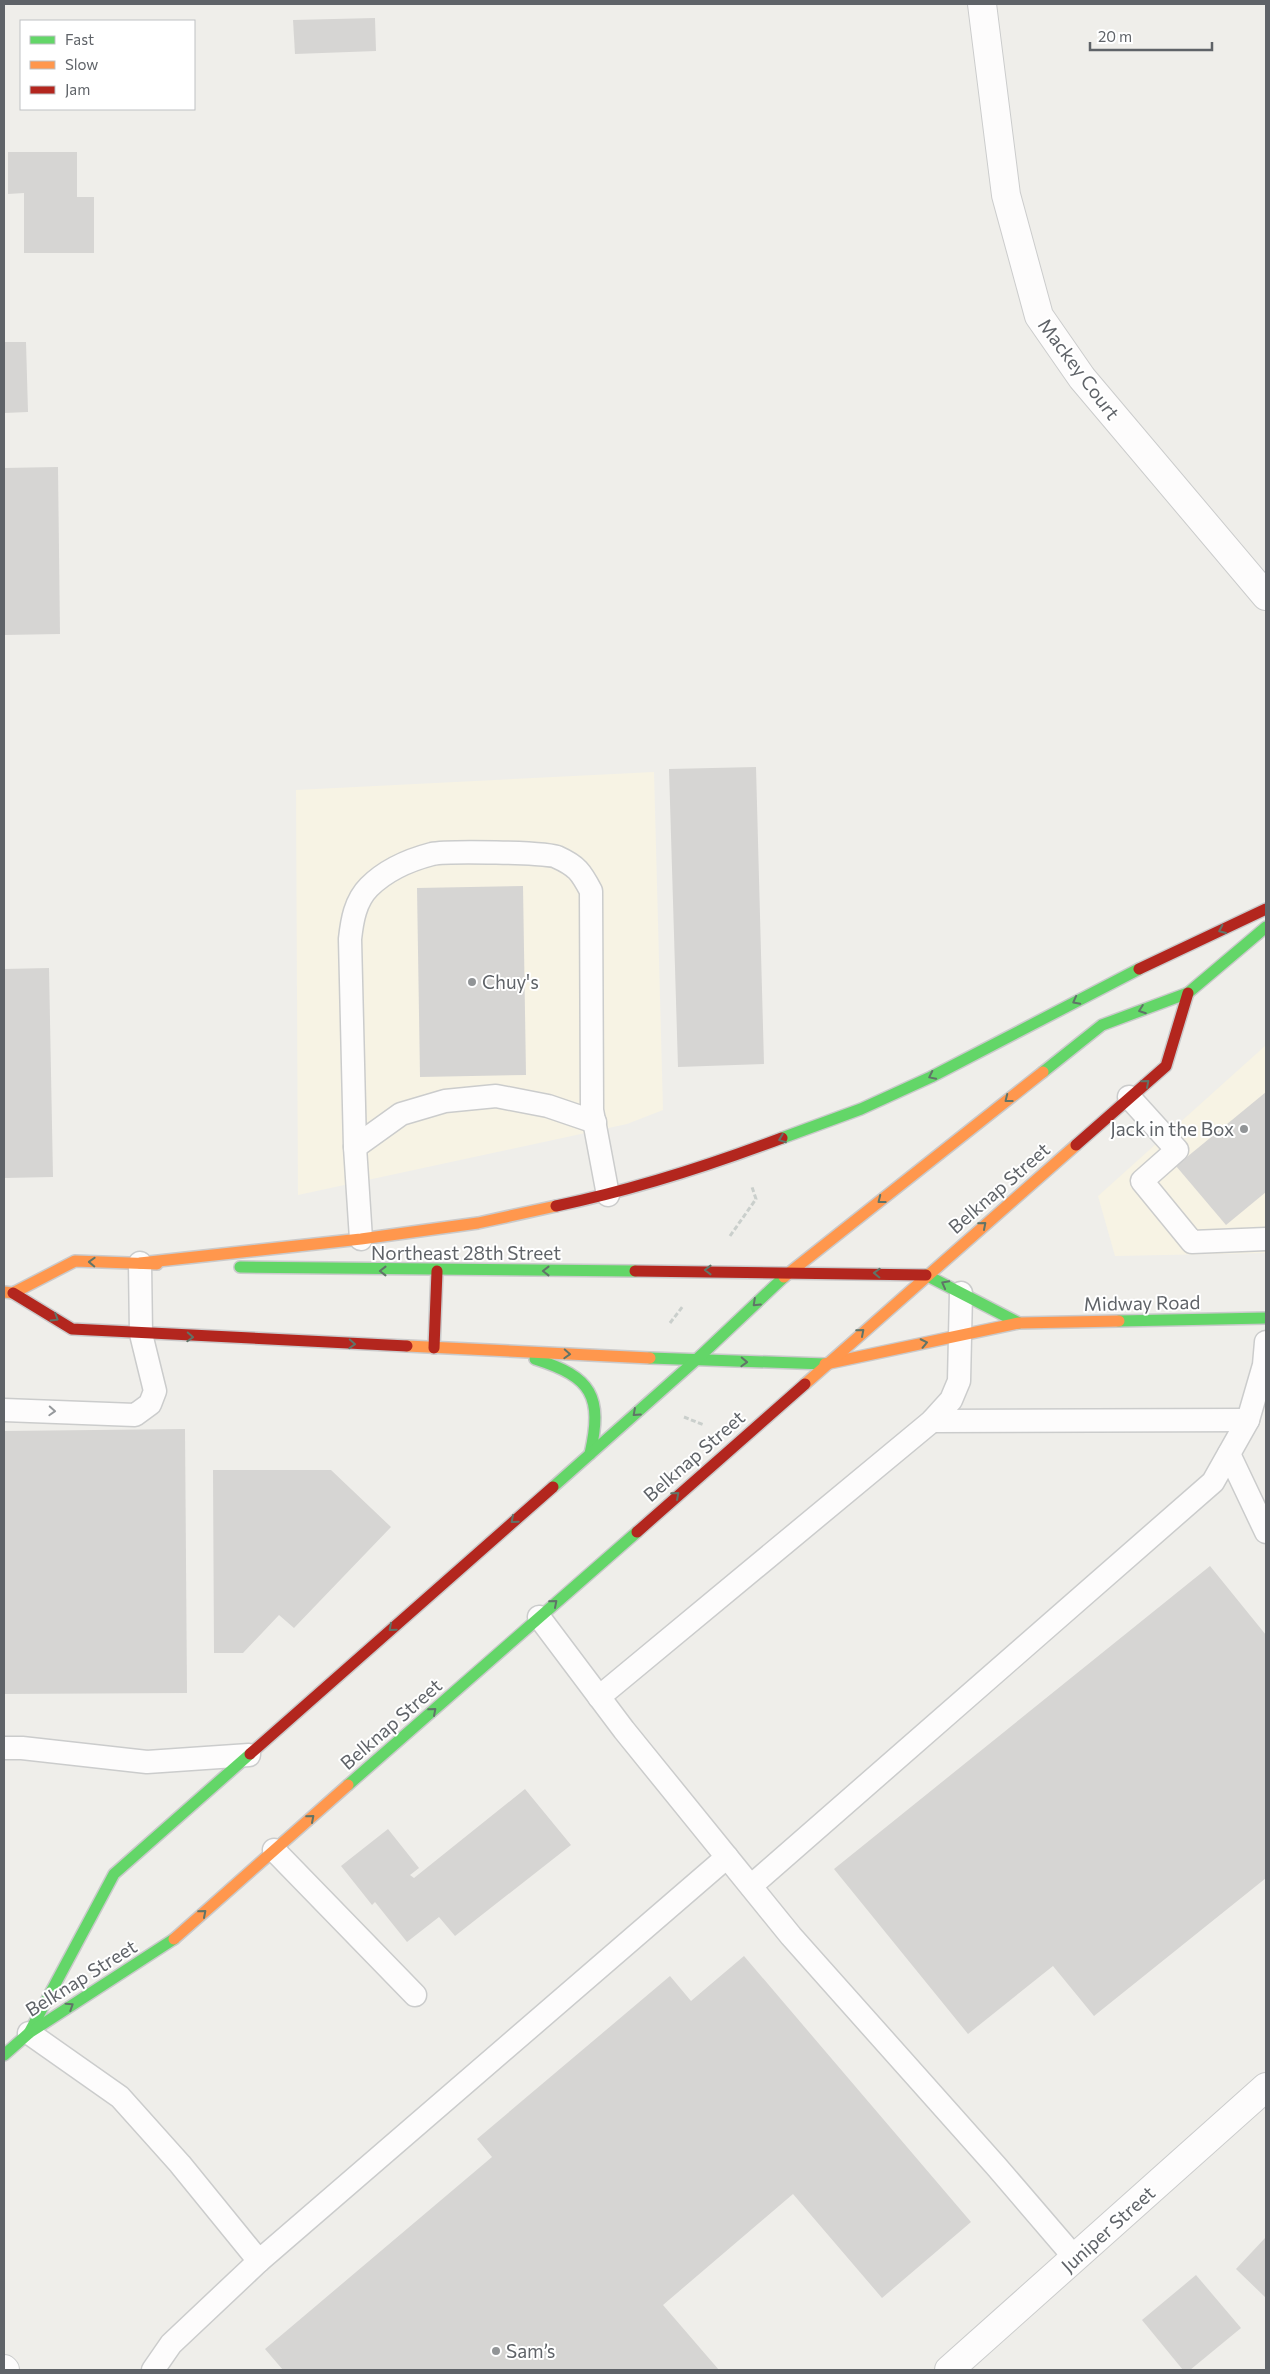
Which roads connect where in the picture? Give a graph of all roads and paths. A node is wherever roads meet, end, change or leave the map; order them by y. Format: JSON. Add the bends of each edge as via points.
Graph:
{"nodes":[{"id":1,"x":982,"y":4,"type":"edge"},
{"id":2,"x":1266,"y":596,"type":"edge"},
{"id":3,"x":1266,"y":909,"type":"edge"},
{"id":4,"x":1266,"y":927,"type":"edge"},
{"id":5,"x":1188,"y":993,"type":"junction"},
{"id":6,"x":1129,"y":1098,"type":"junction"},
{"id":7,"x":595,"y":1122,"type":"junction"},
{"id":8,"x":355,"y":1147,"type":"junction"},
{"id":9,"x":750,"y":1183,"type":"dead end"},
{"id":10,"x":608,"y":1195,"type":"junction"},
{"id":11,"x":361,"y":1239,"type":"junction"},
{"id":12,"x":1266,"y":1239,"type":"edge"},
{"id":13,"x":727,"y":1241,"type":"dead end"},
{"id":14,"x":140,"y":1263,"type":"junction"},
{"id":15,"x":792,"y":1270,"type":"junction"},
{"id":16,"x":437,"y":1271,"type":"junction"},
{"id":17,"x":926,"y":1275,"type":"junction"},
{"id":18,"x":8,"y":1292,"type":"edge"},
{"id":19,"x":962,"y":1293,"type":"junction"},
{"id":20,"x":684,"y":1305,"type":"dead end"},
{"id":21,"x":1266,"y":1318,"type":"edge"},
{"id":22,"x":1019,"y":1322,"type":"junction"},
{"id":23,"x":667,"y":1327,"type":"dead end"},
{"id":24,"x":141,"y":1334,"type":"junction"},
{"id":25,"x":960,"y":1335,"type":"junction"},
{"id":26,"x":1266,"y":1342,"type":"edge"},
{"id":27,"x":434,"y":1348,"type":"junction"},
{"id":28,"x":502,"y":1351,"type":"junction"},
{"id":29,"x":696,"y":1360,"type":"junction"},
{"id":30,"x":825,"y":1364,"type":"junction"},
{"id":31,"x":4,"y":1410,"type":"edge"},
{"id":32,"x":675,"y":1414,"type":"dead end"},
{"id":33,"x":1248,"y":1420,"type":"junction"},
{"id":34,"x":932,"y":1421,"type":"junction"},
{"id":35,"x":708,"y":1426,"type":"dead end"},
{"id":36,"x":590,"y":1454,"type":"junction"},
{"id":37,"x":1229,"y":1454,"type":"junction"},
{"id":38,"x":1266,"y":1532,"type":"edge"},
{"id":39,"x":539,"y":1616,"type":"junction"},
{"id":40,"x":600,"y":1697,"type":"junction"},
{"id":41,"x":4,"y":1748,"type":"edge"},
{"id":42,"x":249,"y":1755,"type":"junction"},
{"id":43,"x":274,"y":1850,"type":"junction"},
{"id":44,"x":727,"y":1857,"type":"junction"},
{"id":45,"x":751,"y":1886,"type":"junction"},
{"id":46,"x":415,"y":1995,"type":"dead end"},
{"id":47,"x":29,"y":2032,"type":"junction"},
{"id":48,"x":4,"y":2055,"type":"edge"},
{"id":49,"x":1266,"y":2087,"type":"edge"},
{"id":50,"x":1075,"y":2258,"type":"junction"},
{"id":51,"x":259,"y":2261,"type":"junction"},
{"id":52,"x":153,"y":2370,"type":"edge"},
{"id":53,"x":949,"y":2370,"type":"edge"}],
"edges":[{"from":1,"to":2,"type":"street","name":"Mackey Court","via":[[1006,195],[1039,316],[1082,378]]},
{"from":3,"to":10,"type":"main road","one_way":true,"via":[[1105,985],[931,1077],[861,1109],[709,1166]]},
{"from":4,"to":5,"type":"main road","name":"Belknap Street"},
{"from":6,"to":5,"type":"main road","name":"Belknap Street","one_way":true,"via":[[1166,1066]]},
{"from":5,"to":15,"type":"main road","name":"Belknap Street","one_way":true,"via":[[1102,1025]]},
{"from":6,"to":12,"type":"lane","via":[[1177,1150],[1142,1181],[1192,1242]]},
{"from":17,"to":6,"type":"main road","name":"Belknap Street","one_way":true},
{"from":7,"to":8,"type":"lane","via":[[548,1106],[496,1096],[445,1101],[401,1114]]},
{"from":7,"to":8,"type":"lane","via":[[592,1110],[591,891],[580,871],[556,856],[434,854],[398,865],[368,888],[354,912],[350,939]]},
{"from":7,"to":10,"type":"lane"},
{"from":8,"to":11,"type":"lane"},
{"from":9,"to":13,"type":"path","via":[[756,1199]]},
{"from":10,"to":11,"type":"main road","via":[[478,1223]]},
{"from":11,"to":14,"type":"main road"},
{"from":16,"to":14,"type":"main road","name":"Northeast 28th Street","one_way":true},
{"from":14,"to":18,"type":"main road","name":"Northeast 28th Street","one_way":true,"via":[[75,1261]]},
{"from":14,"to":24,"type":"lane"},
{"from":15,"to":16,"type":"main road","name":"Northeast 28th Street","one_way":true},
{"from":17,"to":15,"type":"main road","name":"Northeast 28th Street","one_way":true},
{"from":15,"to":29,"type":"main road","name":"Belknap Street","one_way":true},
{"from":16,"to":27,"type":"main road"},
{"from":19,"to":17,"type":"main road","name":"Midway Road","one_way":true},
{"from":30,"to":17,"type":"main road","name":"Belknap Street","one_way":true},
{"from":18,"to":24,"type":"main road","name":"Northeast 28th Street","one_way":true,"via":[[72,1329]]},
{"from":19,"to":22,"type":"main road","name":"Midway Road"},
{"from":19,"to":25,"type":"lane"},
{"from":20,"to":23,"type":"path"},
{"from":21,"to":22,"type":"main road","name":"Midway Road"},
{"from":22,"to":25,"type":"main road","name":"Midway Road"},
{"from":24,"to":27,"type":"main road","name":"Northeast 28th Street","one_way":true},
{"from":31,"to":24,"type":"lane","one_way":true,"via":[[135,1415],[150,1404],[155,1391]]},
{"from":30,"to":25,"type":"main road","name":"Midway Road","one_way":true},
{"from":25,"to":34,"type":"lane","via":[[959,1381],[951,1400]]},
{"from":26,"to":33,"type":"lane","via":[[1264,1365]]},
{"from":27,"to":28,"type":"main road","name":"Northeast 28th Street"},
{"from":28,"to":29,"type":"main road","name":"Northeast 28th Street","one_way":true},
{"from":28,"to":36,"type":"main road","via":[[559,1365],[586,1386],[596,1405],[596,1429]]},
{"from":29,"to":30,"type":"main road","name":"Northeast 28th Street","one_way":true},
{"from":29,"to":36,"type":"main road","name":"Belknap Street","one_way":true},
{"from":39,"to":30,"type":"main road","name":"Belknap Street","one_way":true},
{"from":32,"to":35,"type":"path"},
{"from":33,"to":34,"type":"lane"},
{"from":33,"to":37,"type":"lane"},
{"from":34,"to":40,"type":"lane"},
{"from":36,"to":42,"type":"main road","name":"Belknap Street","one_way":true},
{"from":37,"to":38,"type":"lane"},
{"from":37,"to":45,"type":"lane","via":[[1213,1482]]},
{"from":39,"to":40,"type":"lane"},
{"from":43,"to":39,"type":"main road","name":"Belknap Street","one_way":true},
{"from":40,"to":44,"type":"lane"},
{"from":41,"to":42,"type":"lane","via":[[147,1762]]},
{"from":42,"to":47,"type":"main road","name":"Belknap Street","via":[[114,1874]]},
{"from":43,"to":46,"type":"lane"},
{"from":47,"to":43,"type":"main road","name":"Belknap Street","one_way":true,"via":[[168,1944]]},
{"from":44,"to":45,"type":"lane"},
{"from":44,"to":51,"type":"lane"},
{"from":45,"to":50,"type":"lane","via":[[791,1936]]},
{"from":47,"to":48,"type":"main road"},
{"from":47,"to":51,"type":"lane","via":[[120,2097]]},
{"from":49,"to":50,"type":"street","name":"Juniper Street"},
{"from":50,"to":53,"type":"street","name":"Juniper Street"},
{"from":51,"to":52,"type":"lane","via":[[171,2344]]}]}
